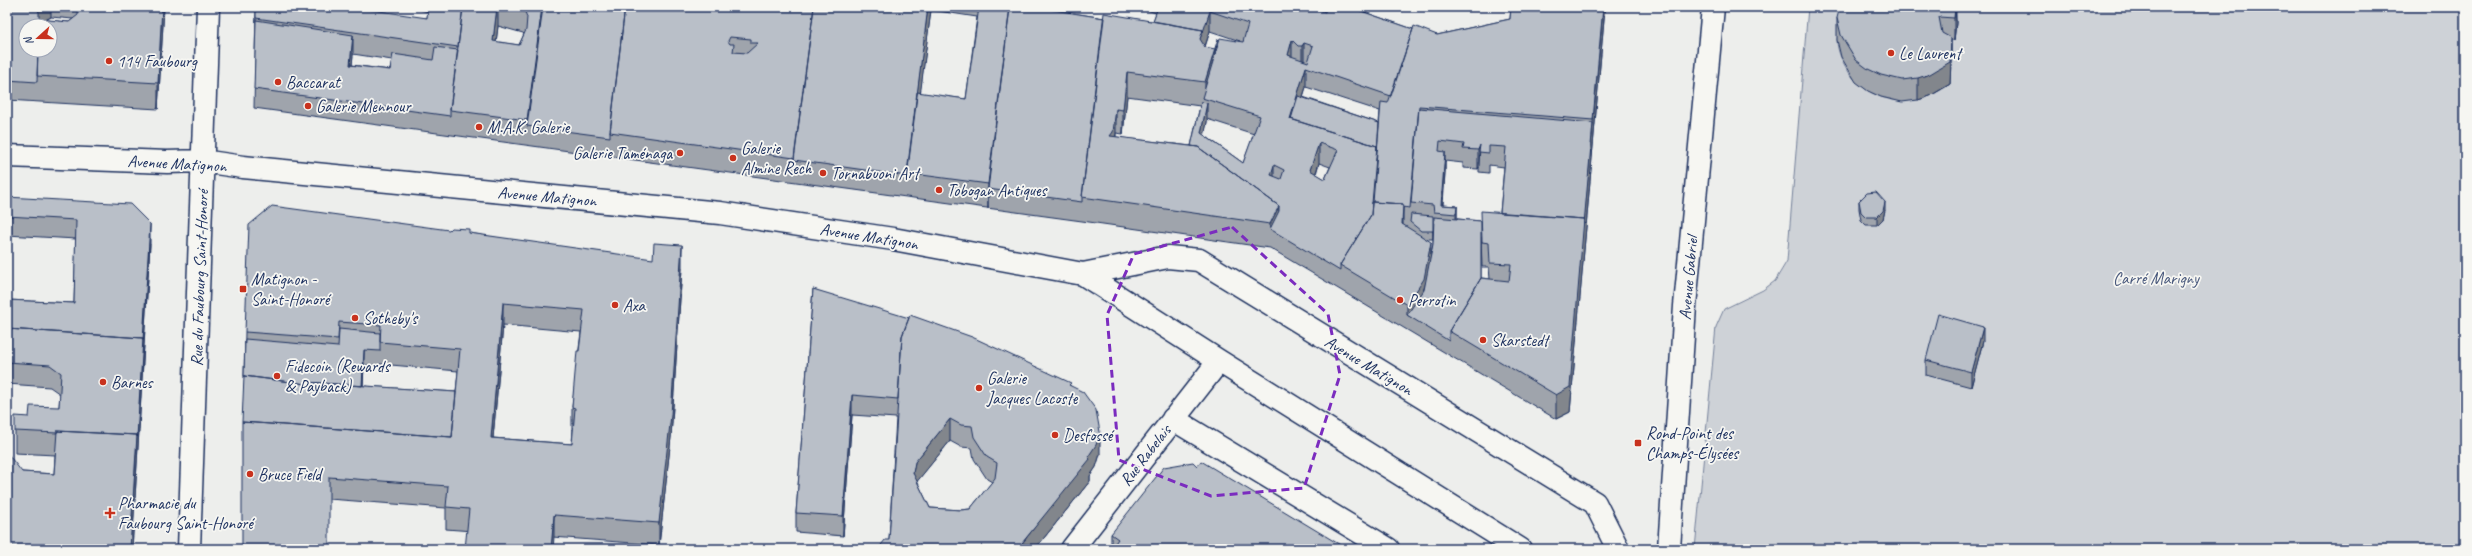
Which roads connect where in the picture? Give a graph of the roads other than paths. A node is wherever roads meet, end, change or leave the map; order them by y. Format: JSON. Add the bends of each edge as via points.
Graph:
{"nodes":[{"id":1,"x":208,"y":7,"type":"edge"},
{"id":2,"x":1713,"y":7,"type":"edge"},
{"id":3,"x":7,"y":156,"type":"edge"},
{"id":4,"x":202,"y":161,"type":"junction"},
{"id":5,"x":1083,"y":274,"type":"junction"},
{"id":6,"x":1219,"y":361,"type":"junction"},
{"id":7,"x":1173,"y":419,"type":"junction"},
{"id":8,"x":189,"y":549,"type":"edge"},
{"id":9,"x":1072,"y":549,"type":"edge"},
{"id":10,"x":1388,"y":549,"type":"edge"},
{"id":11,"x":1520,"y":549,"type":"edge"},
{"id":12,"x":1618,"y":549,"type":"edge"},
{"id":13,"x":1669,"y":549,"type":"edge"}],
"edges":[{"from":1,"to":4,"type":"street","name":"Rue du Faubourg Saint-Honoré"},
{"from":2,"to":13,"type":"street","name":"Avenue Gabriel","via":[[1685,306]]},
{"from":3,"to":4,"type":"street","name":"Avenue Matignon"},
{"from":4,"to":5,"type":"street","name":"Avenue Matignon","via":[[720,213],[893,239]]},
{"from":4,"to":8,"type":"street","name":"Rue du Faubourg Saint-Honoré"},
{"from":5,"to":6,"type":"street","name":"Avenue Matignon"},
{"from":5,"to":12,"type":"street","name":"Avenue Matignon","via":[[1168,257],[1199,260],[1595,503]]},
{"from":6,"to":7,"type":"street","name":"Rue Rabelais"},
{"from":6,"to":11,"type":"street","name":"Avenue Matignon"},
{"from":7,"to":9,"type":"street","name":"Rue Rabelais"},
{"from":7,"to":10,"type":"street"}]}
